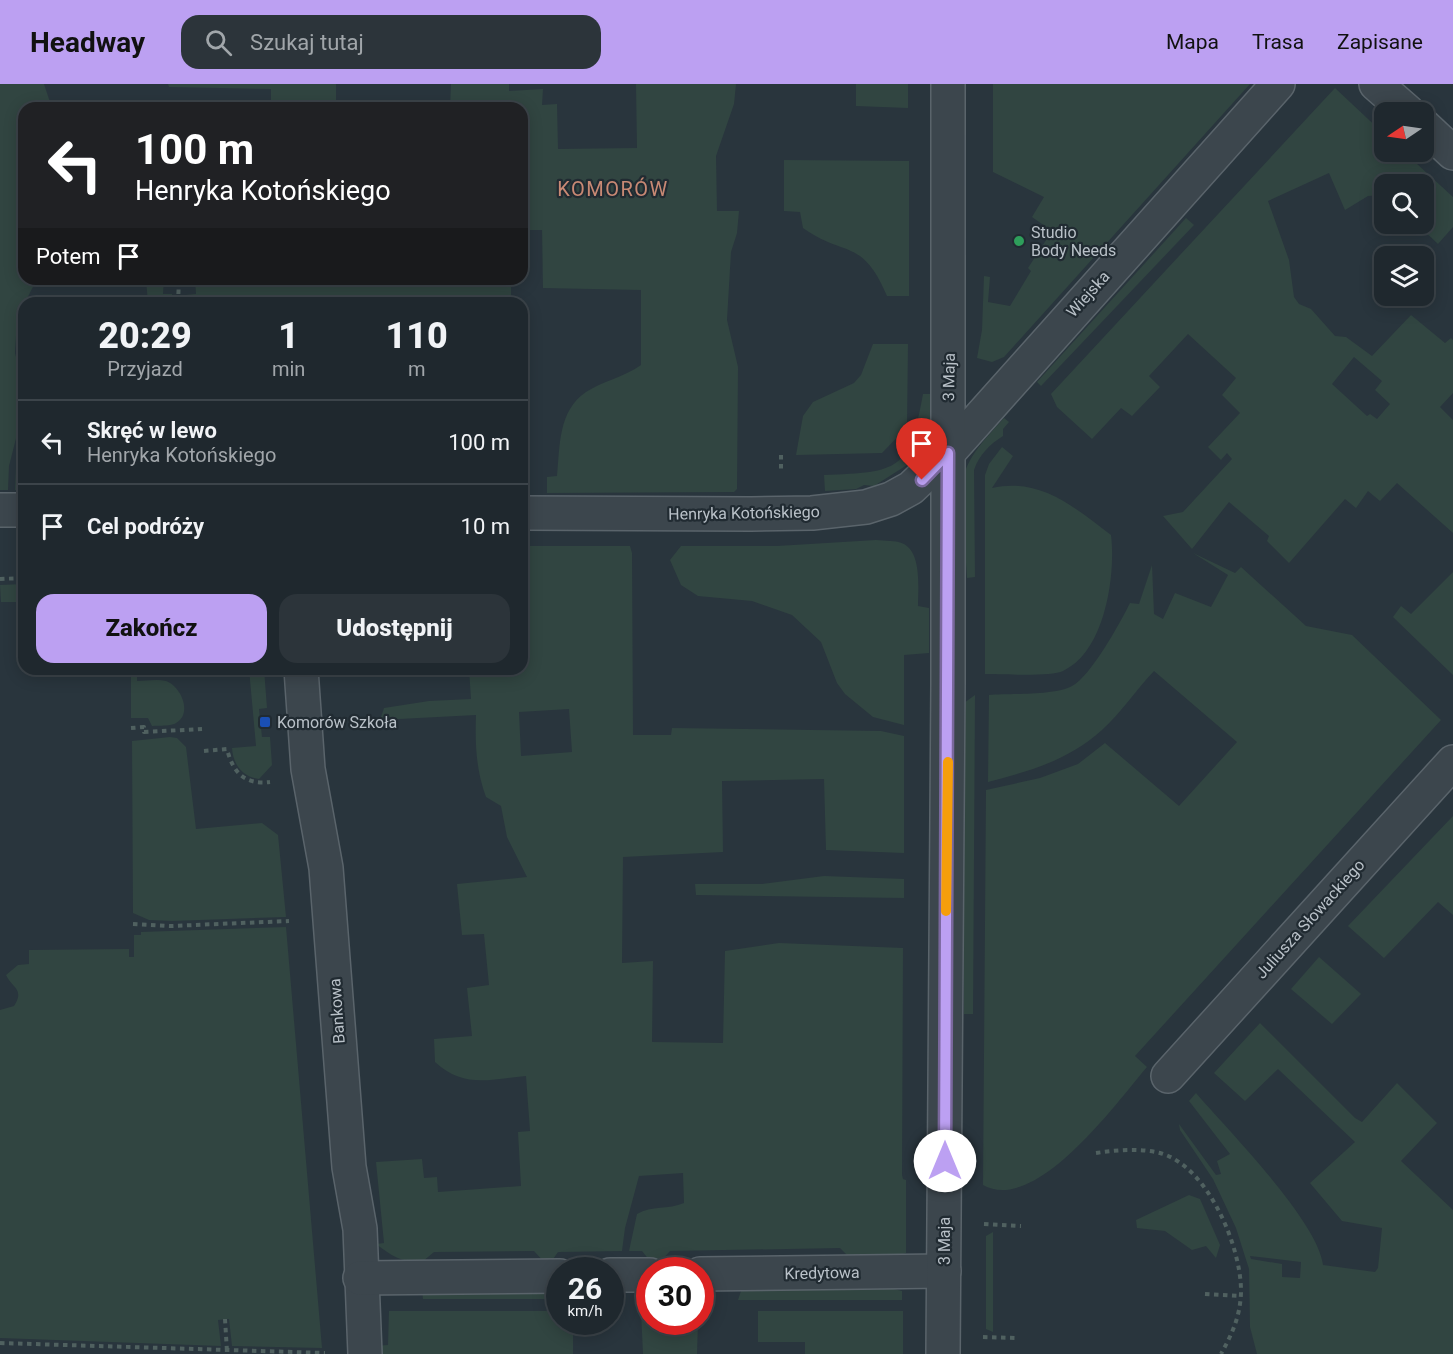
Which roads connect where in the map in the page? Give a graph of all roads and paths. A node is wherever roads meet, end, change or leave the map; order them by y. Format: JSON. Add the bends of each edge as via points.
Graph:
{"nodes":[{"id":1,"x":948,"y":84,"type":"edge"},
{"id":2,"x":1278,"y":84,"type":"edge"},
{"id":3,"x":1376,"y":84,"type":"edge"},
{"id":4,"x":1397,"y":102,"type":"edge"},
{"id":5,"x":1434,"y":135,"type":"edge"},
{"id":6,"x":1453,"y":153,"type":"edge"},
{"id":7,"x":948,"y":453,"type":"junction"},
{"id":8,"x":0,"y":510,"type":"edge"},
{"id":9,"x":18,"y":510,"type":"edge"},
{"id":10,"x":528,"y":513,"type":"edge"},
{"id":11,"x":18,"y":578,"type":"edge"},
{"id":12,"x":0,"y":579,"type":"edge"},
{"id":13,"x":301,"y":675,"type":"edge"},
{"id":14,"x":131,"y":728,"type":"dead end"},
{"id":15,"x":202,"y":729,"type":"dead end"},
{"id":16,"x":204,"y":751,"type":"dead end"},
{"id":17,"x":1453,"y":762,"type":"edge"},
{"id":18,"x":275,"y":782,"type":"dead end"},
{"id":19,"x":295,"y":921,"type":"dead end"},
{"id":20,"x":134,"y":924,"type":"dead end"},
{"id":21,"x":1168,"y":1076,"type":"dead end"},
{"id":22,"x":1096,"y":1153,"type":"dead end"},
{"id":23,"x":980,"y":1224,"type":"dead end"},
{"id":24,"x":1021,"y":1226,"type":"dead end"},
{"id":25,"x":944,"y":1271,"type":"junction"},
{"id":26,"x":714,"y":1274,"type":"edge"},
{"id":27,"x":546,"y":1276,"type":"edge"},
{"id":28,"x":360,"y":1278,"type":"junction"},
{"id":29,"x":1205,"y":1293,"type":"dead end"},
{"id":30,"x":1240,"y":1296,"type":"junction"},
{"id":31,"x":225,"y":1319,"type":"dead end"},
{"id":32,"x":980,"y":1337,"type":"dead end"},
{"id":33,"x":1017,"y":1338,"type":"dead end"},
{"id":34,"x":0,"y":1343,"type":"edge"},
{"id":35,"x":227,"y":1352,"type":"junction"},
{"id":36,"x":332,"y":1353,"type":"edge"},
{"id":37,"x":365,"y":1354,"type":"edge"},
{"id":38,"x":944,"y":1354,"type":"edge"},
{"id":39,"x":1221,"y":1354,"type":"edge"}],
"edges":[{"from":1,"to":7,"type":"street","name":"3 Maja"},
{"from":2,"to":7,"type":"street","name":"Wiejska"},
{"from":3,"to":4,"type":"street"},
{"from":5,"to":6,"type":"street"},
{"from":7,"to":10,"type":"street","name":"Henryka Kotońskiego","via":[[911,488],[891,499],[858,508],[752,514]]},
{"from":7,"to":25,"type":"street","name":"3 Maja"},
{"from":8,"to":9,"type":"street"},
{"from":11,"to":12,"type":"path"},
{"from":13,"to":28,"type":"street","name":"Bankowa","via":[[308,769],[326,868],[347,1149],[360,1229]]},
{"from":14,"to":15,"type":"path","via":[[144,727],[144,732]]},
{"from":16,"to":18,"type":"path","via":[[227,749],[240,776],[255,783]]},
{"from":17,"to":21,"type":"street","name":"Juliusza Słowackiego"},
{"from":19,"to":20,"type":"path"},
{"from":22,"to":30,"type":"path","via":[[1161,1153],[1190,1170],[1210,1195],[1232,1244]]},
{"from":23,"to":24,"type":"path"},
{"from":25,"to":26,"type":"street","name":"Kredytowa"},
{"from":25,"to":38,"type":"street","name":"3 Maja"},
{"from":27,"to":28,"type":"street"},
{"from":28,"to":37,"type":"street","name":"Bankowa"},
{"from":29,"to":30,"type":"path"},
{"from":30,"to":39,"type":"path","via":[[1234,1330]]},
{"from":31,"to":35,"type":"path"},
{"from":32,"to":33,"type":"path"},
{"from":34,"to":35,"type":"path"},
{"from":35,"to":36,"type":"path"}]}
